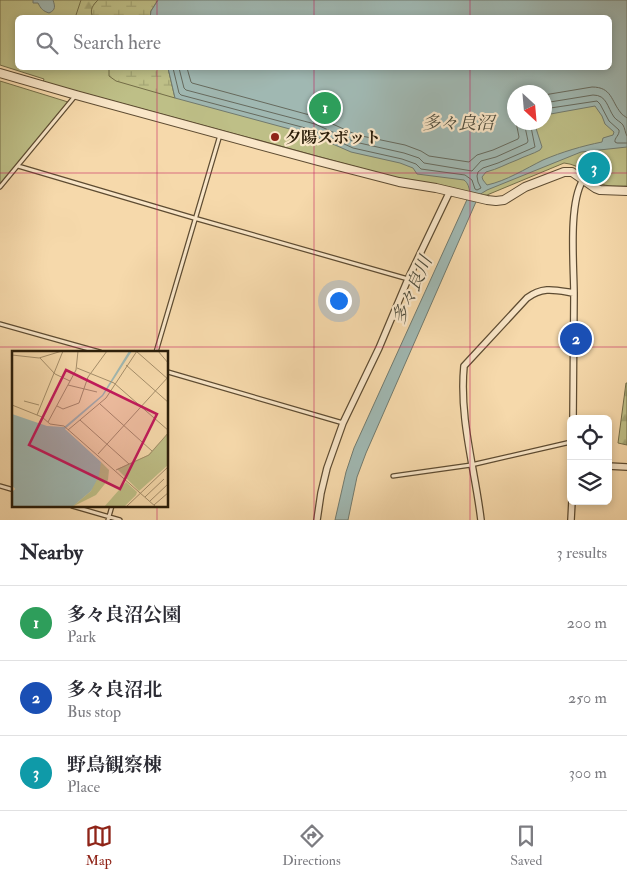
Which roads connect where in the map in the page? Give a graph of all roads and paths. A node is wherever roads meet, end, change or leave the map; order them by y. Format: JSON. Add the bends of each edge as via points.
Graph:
{"nodes":[{"id":1,"x":0,"y":72,"type":"edge"},
{"id":2,"x":76,"y":96,"type":"junction"},
{"id":3,"x":220,"y":134,"type":"junction"},
{"id":4,"x":18,"y":166,"type":"junction"},
{"id":5,"x":583,"y":180,"type":"junction"},
{"id":6,"x":0,"y":188,"type":"edge"},
{"id":7,"x":450,"y":191,"type":"junction"},
{"id":8,"x":627,"y":191,"type":"edge"},
{"id":9,"x":194,"y":218,"type":"junction"},
{"id":10,"x":408,"y":279,"type":"junction"},
{"id":11,"x":574,"y":293,"type":"junction"},
{"id":12,"x":0,"y":324,"type":"edge"},
{"id":13,"x":96,"y":351,"type":"edge"},
{"id":14,"x":156,"y":351,"type":"edge"},
{"id":15,"x":169,"y":372,"type":"edge"},
{"id":16,"x":573,"y":415,"type":"edge"},
{"id":17,"x":343,"y":423,"type":"junction"},
{"id":18,"x":567,"y":443,"type":"edge"},
{"id":19,"x":471,"y":464,"type":"junction"},
{"id":20,"x":612,"y":466,"type":"edge"},
{"id":21,"x":627,"y":467,"type":"edge"},
{"id":22,"x":393,"y":476,"type":"dead end"},
{"id":23,"x":572,"y":505,"type":"edge"},
{"id":24,"x":78,"y":508,"type":"edge"},
{"id":25,"x":109,"y":518,"type":"edge"},
{"id":26,"x":120,"y":520,"type":"edge"},
{"id":27,"x":317,"y":520,"type":"edge"},
{"id":28,"x":481,"y":520,"type":"edge"},
{"id":29,"x":571,"y":520,"type":"edge"}],
"edges":[{"from":1,"to":2,"type":"street"},
{"from":2,"to":3,"type":"street"},
{"from":2,"to":4,"type":"lane"},
{"from":3,"to":7,"type":"street","via":[[399,182]]},
{"from":3,"to":9,"type":"lane"},
{"from":4,"to":6,"type":"lane"},
{"from":4,"to":9,"type":"lane"},
{"from":5,"to":7,"type":"street","via":[[572,172],[564,172],[496,201]]},
{"from":5,"to":8,"type":"street","via":[[600,190]]},
{"from":5,"to":11,"type":"street","via":[[573,228]]},
{"from":7,"to":10,"type":"street"},
{"from":9,"to":10,"type":"lane"},
{"from":9,"to":14,"type":"lane"},
{"from":10,"to":17,"type":"street"},
{"from":11,"to":16,"type":"street"},
{"from":11,"to":19,"type":"street","via":[[535,292],[464,366],[466,431]]},
{"from":12,"to":13,"type":"lane"},
{"from":15,"to":17,"type":"lane"},
{"from":17,"to":27,"type":"street","via":[[327,468]]},
{"from":18,"to":19,"type":"lane"},
{"from":19,"to":22,"type":"lane"},
{"from":19,"to":28,"type":"street"},
{"from":20,"to":21,"type":"street"},
{"from":23,"to":29,"type":"street"},
{"from":24,"to":25,"type":"lane"},
{"from":25,"to":26,"type":"lane"}]}
